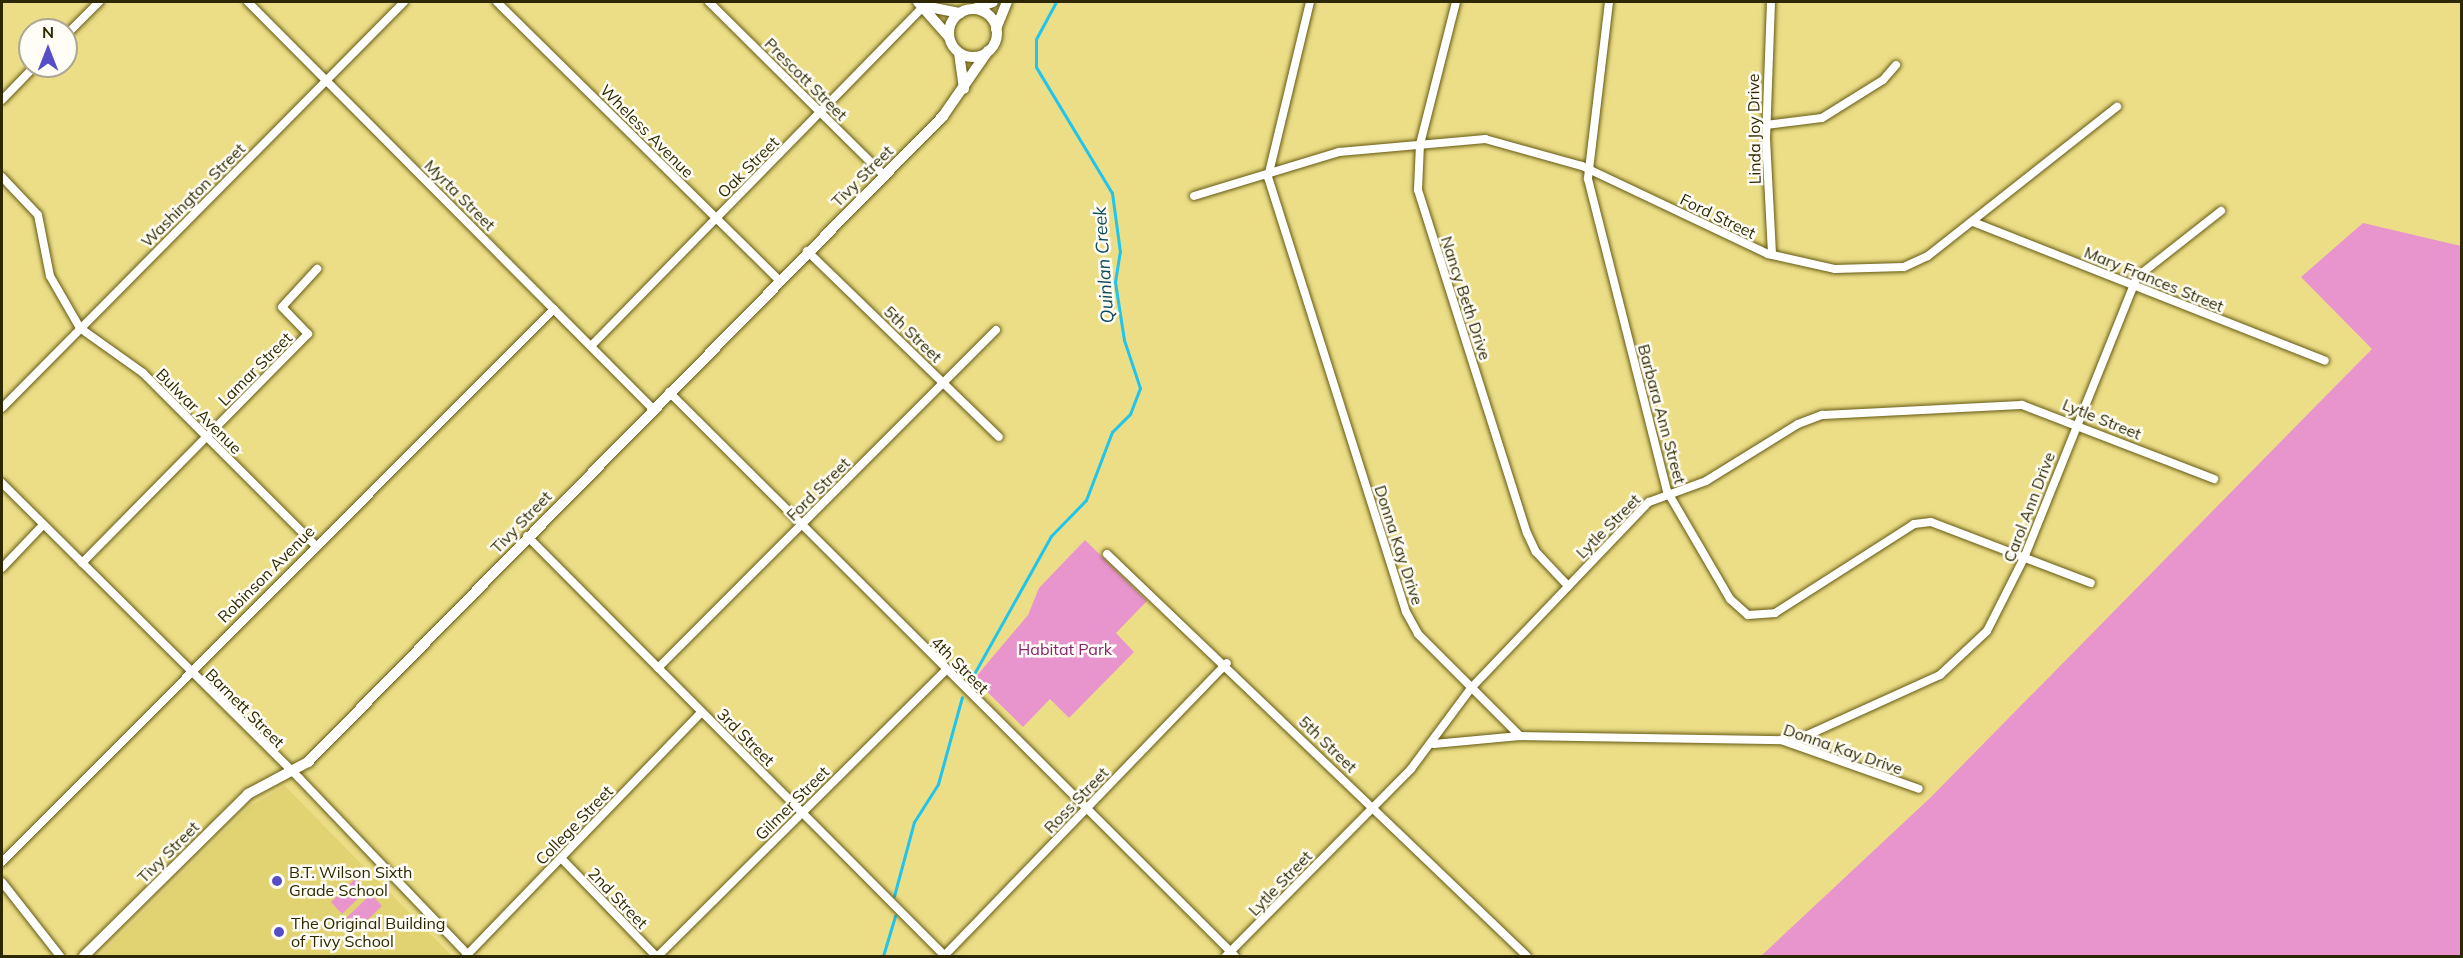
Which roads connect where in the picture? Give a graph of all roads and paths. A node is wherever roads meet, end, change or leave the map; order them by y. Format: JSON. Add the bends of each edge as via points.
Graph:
{"nodes":[{"id":1,"x":99,"y":2,"type":"edge"},
{"id":2,"x":248,"y":2,"type":"edge"},
{"id":3,"x":404,"y":2,"type":"edge"},
{"id":4,"x":497,"y":2,"type":"edge"},
{"id":5,"x":709,"y":2,"type":"edge"},
{"id":6,"x":993,"y":2,"type":"edge"},
{"id":7,"x":1007,"y":2,"type":"edge"},
{"id":8,"x":1310,"y":2,"type":"edge"},
{"id":9,"x":1456,"y":2,"type":"edge"},
{"id":10,"x":1609,"y":2,"type":"edge"},
{"id":11,"x":1771,"y":2,"type":"edge"},
{"id":12,"x":921,"y":4,"type":"edge"},
{"id":13,"x":975,"y":9,"type":"junction"},
{"id":14,"x":960,"y":13,"type":"junction"},
{"id":15,"x":78,"y":23,"type":"edge"},
{"id":16,"x":996,"y":29,"type":"junction"},
{"id":17,"x":949,"y":37,"type":"junction"},
{"id":18,"x":988,"y":51,"type":"junction"},
{"id":19,"x":959,"y":53,"type":"junction"},
{"id":20,"x":1896,"y":65,"type":"dead end"},
{"id":21,"x":23,"y":78,"type":"edge"},
{"id":22,"x":326,"y":80,"type":"junction"},
{"id":23,"x":964,"y":90,"type":"junction"},
{"id":24,"x":2,"y":100,"type":"edge"},
{"id":25,"x":2117,"y":107,"type":"dead end"},
{"id":26,"x":821,"y":112,"type":"junction"},
{"id":27,"x":1766,"y":125,"type":"junction"},
{"id":28,"x":1420,"y":144,"type":"junction"},
{"id":29,"x":1586,"y":167,"type":"junction"},
{"id":30,"x":1268,"y":174,"type":"junction"},
{"id":31,"x":884,"y":175,"type":"junction"},
{"id":32,"x":2,"y":177,"type":"edge"},
{"id":33,"x":1194,"y":196,"type":"dead end"},
{"id":34,"x":2221,"y":211,"type":"dead end"},
{"id":35,"x":716,"y":218,"type":"junction"},
{"id":36,"x":1973,"y":222,"type":"junction"},
{"id":37,"x":807,"y":251,"type":"junction"},
{"id":38,"x":1772,"y":255,"type":"junction"},
{"id":39,"x":317,"y":269,"type":"dead end"},
{"id":40,"x":779,"y":280,"type":"junction"},
{"id":41,"x":2133,"y":285,"type":"junction"},
{"id":42,"x":554,"y":309,"type":"junction"},
{"id":43,"x":80,"y":328,"type":"junction"},
{"id":44,"x":996,"y":330,"type":"dead end"},
{"id":45,"x":591,"y":346,"type":"junction"},
{"id":46,"x":2325,"y":362,"type":"dead end"},
{"id":47,"x":943,"y":383,"type":"junction"},
{"id":48,"x":669,"y":392,"type":"junction"},
{"id":49,"x":2,"y":408,"type":"edge"},
{"id":50,"x":652,"y":408,"type":"junction"},
{"id":51,"x":2076,"y":422,"type":"junction"},
{"id":52,"x":206,"y":437,"type":"junction"},
{"id":53,"x":999,"y":437,"type":"dead end"},
{"id":54,"x":2214,"y":479,"type":"dead end"},
{"id":55,"x":2,"y":483,"type":"edge"},
{"id":56,"x":1669,"y":494,"type":"junction"},
{"id":57,"x":43,"y":525,"type":"junction"},
{"id":58,"x":800,"y":526,"type":"junction"},
{"id":59,"x":527,"y":537,"type":"junction"},
{"id":60,"x":314,"y":544,"type":"junction"},
{"id":61,"x":1107,"y":554,"type":"dead end"},
{"id":62,"x":2024,"y":558,"type":"junction"},
{"id":63,"x":82,"y":563,"type":"junction"},
{"id":64,"x":2,"y":568,"type":"edge"},
{"id":65,"x":2091,"y":583,"type":"dead end"},
{"id":66,"x":1569,"y":586,"type":"junction"},
{"id":67,"x":1227,"y":663,"type":"junction"},
{"id":68,"x":658,"y":668,"type":"junction"},
{"id":69,"x":189,"y":670,"type":"junction"},
{"id":70,"x":946,"y":670,"type":"junction"},
{"id":71,"x":1472,"y":687,"type":"junction"},
{"id":72,"x":702,"y":712,"type":"junction"},
{"id":73,"x":1520,"y":736,"type":"junction"},
{"id":74,"x":1790,"y":743,"type":"junction"},
{"id":75,"x":1434,"y":744,"type":"junction"},
{"id":76,"x":291,"y":772,"type":"junction"},
{"id":77,"x":1919,"y":789,"type":"dead end"},
{"id":78,"x":1373,"y":807,"type":"junction"},
{"id":79,"x":1086,"y":809,"type":"junction"},
{"id":80,"x":802,"y":812,"type":"junction"},
{"id":81,"x":561,"y":858,"type":"junction"},
{"id":82,"x":2,"y":862,"type":"edge"},
{"id":83,"x":2,"y":882,"type":"edge"},
{"id":84,"x":1231,"y":955,"type":"edge"},
{"id":85,"x":85,"y":956,"type":"edge"},
{"id":86,"x":466,"y":956,"type":"edge"},
{"id":87,"x":945,"y":956,"type":"edge"},
{"id":88,"x":60,"y":957,"type":"edge"},
{"id":89,"x":657,"y":957,"type":"edge"},
{"id":90,"x":1527,"y":957,"type":"edge"}],
"edges":[{"from":1,"to":15,"type":"street"},
{"from":2,"to":22,"type":"street","name":"Myrta Street"},
{"from":3,"to":22,"type":"street","name":"Washington Street"},
{"from":4,"to":35,"type":"street","name":"Wheless Avenue"},
{"from":5,"to":26,"type":"street","name":"Prescott Street"},
{"from":6,"to":13,"type":"street"},
{"from":7,"to":16,"type":"street"},
{"from":8,"to":30,"type":"street"},
{"from":9,"to":28,"type":"street","name":"Nancy Beth Drive"},
{"from":10,"to":29,"type":"street","name":"Barbara Ann Street"},
{"from":11,"to":27,"type":"street","name":"Linda Joy Drive"},
{"from":12,"to":14,"type":"street"},
{"from":12,"to":17,"type":"street"},
{"from":12,"to":26,"type":"street","name":"Oak Street"},
{"from":13,"to":14,"type":"street"},
{"from":13,"to":16,"type":"street","via":[[990,17]]},
{"from":14,"to":17,"type":"street"},
{"from":16,"to":18,"type":"street"},
{"from":17,"to":19,"type":"street"},
{"from":18,"to":19,"type":"street","via":[[974,57]]},
{"from":18,"to":23,"type":"street","name":"Tivy Street"},
{"from":19,"to":23,"type":"street"},
{"from":20,"to":27,"type":"street","via":[[1883,80],[1822,118]]},
{"from":21,"to":24,"type":"street"},
{"from":22,"to":42,"type":"street","name":"Myrta Street"},
{"from":22,"to":43,"type":"street","name":"Washington Street"},
{"from":23,"to":31,"type":"street","name":"Tivy Street"},
{"from":25,"to":36,"type":"street","name":"Ford Street"},
{"from":26,"to":31,"type":"street","name":"Prescott Street"},
{"from":26,"to":35,"type":"street","name":"Oak Street"},
{"from":27,"to":38,"type":"street","name":"Linda Joy Drive"},
{"from":28,"to":29,"type":"street","name":"Ford Street","via":[[1498,140]]},
{"from":28,"to":30,"type":"street","name":"Ford Street","via":[[1339,152]]},
{"from":28,"to":66,"type":"street","name":"Nancy Beth Drive","via":[[1418,190],[1527,533],[1536,552]]},
{"from":29,"to":38,"type":"street","name":"Ford Street"},
{"from":29,"to":56,"type":"street","name":"Barbara Ann Street"},
{"from":30,"to":33,"type":"street","name":"Ford Street"},
{"from":30,"to":71,"type":"street","name":"Donna Kay Drive","via":[[1406,612],[1418,634]]},
{"from":31,"to":37,"type":"street","name":"Tivy Street"},
{"from":32,"to":43,"type":"street","name":"Bulwar Avenue","via":[[38,215],[50,276]]},
{"from":34,"to":41,"type":"street","name":"Carol Ann Drive","via":[[2148,266]]},
{"from":35,"to":40,"type":"street","name":"Wheless Avenue"},
{"from":35,"to":45,"type":"street","name":"Oak Street"},
{"from":36,"to":38,"type":"street","name":"Ford Street","via":[[1916,264],[1904,267],[1835,269]]},
{"from":36,"to":41,"type":"street","name":"Mary Frances Street"},
{"from":37,"to":40,"type":"street","name":"Tivy Street"},
{"from":37,"to":47,"type":"street","name":"5th Street"},
{"from":39,"to":52,"type":"street","name":"Lamar Street","via":[[282,307],[308,334]]},
{"from":40,"to":48,"type":"street","name":"Tivy Street"},
{"from":41,"to":46,"type":"street","name":"Mary Frances Street"},
{"from":41,"to":51,"type":"street","name":"Carol Ann Drive"},
{"from":42,"to":45,"type":"street","name":"Myrta Street"},
{"from":42,"to":60,"type":"street","name":"Robinson Avenue"},
{"from":43,"to":49,"type":"street","name":"Washington Street"},
{"from":43,"to":52,"type":"street","name":"Bulwar Avenue","via":[[143,373]]},
{"from":44,"to":47,"type":"street","name":"Ford Street"},
{"from":45,"to":50,"type":"street","name":"Myrta Street"},
{"from":47,"to":53,"type":"street","name":"5th Street"},
{"from":47,"to":58,"type":"street","name":"Ford Street"},
{"from":48,"to":50,"type":"street","name":"Tivy Street"},
{"from":48,"to":58,"type":"street","name":"4th Street"},
{"from":50,"to":59,"type":"street","name":"Tivy Street"},
{"from":51,"to":54,"type":"street","name":"Lytle Street"},
{"from":51,"to":56,"type":"street","name":"Lytle Street","via":[[2008,404],[1822,415],[1706,481]]},
{"from":51,"to":62,"type":"street","name":"Carol Ann Drive"},
{"from":52,"to":60,"type":"street","name":"Bulwar Avenue"},
{"from":52,"to":63,"type":"street","name":"Lamar Street"},
{"from":55,"to":57,"type":"street","name":"Barnett Street"},
{"from":56,"to":62,"type":"street","name":"Barbara Ann Street","via":[[1730,599],[1748,615],[1775,613],[1914,524],[1931,522]]},
{"from":56,"to":66,"type":"street","name":"Lytle Street","via":[[1649,502]]},
{"from":57,"to":63,"type":"street","name":"Barnett Street"},
{"from":57,"to":64,"type":"street"},
{"from":58,"to":68,"type":"street","name":"Ford Street"},
{"from":58,"to":70,"type":"street","name":"4th Street"},
{"from":59,"to":68,"type":"street","name":"3rd Street"},
{"from":59,"to":76,"type":"street","name":"Tivy Street","via":[[308,762]]},
{"from":60,"to":69,"type":"street","name":"Robinson Avenue"},
{"from":61,"to":67,"type":"street","name":"5th Street"},
{"from":62,"to":65,"type":"street","name":"Barbara Ann Street"},
{"from":62,"to":74,"type":"street","name":"Carol Ann Drive","via":[[1987,631],[1940,675]]},
{"from":63,"to":69,"type":"street","name":"Barnett Street"},
{"from":66,"to":71,"type":"street","name":"Lytle Street"},
{"from":67,"to":78,"type":"street","name":"5th Street"},
{"from":67,"to":79,"type":"street","name":"Ross Street"},
{"from":68,"to":72,"type":"street","name":"3rd Street"},
{"from":69,"to":76,"type":"street","name":"Barnett Street"},
{"from":69,"to":82,"type":"street","name":"Robinson Avenue"},
{"from":70,"to":79,"type":"street","name":"4th Street"},
{"from":70,"to":80,"type":"street","name":"Gilmer Street"},
{"from":71,"to":73,"type":"street","name":"Donna Kay Drive"},
{"from":71,"to":75,"type":"street","name":"Lytle Street"},
{"from":72,"to":80,"type":"street","name":"3rd Street"},
{"from":72,"to":81,"type":"street","name":"College Street"},
{"from":73,"to":74,"type":"street","name":"Donna Kay Drive"},
{"from":73,"to":75,"type":"street"},
{"from":74,"to":77,"type":"street","name":"Donna Kay Drive"},
{"from":75,"to":78,"type":"street","name":"Lytle Street"},
{"from":76,"to":85,"type":"street","name":"Tivy Street","via":[[248,794]]},
{"from":76,"to":86,"type":"street","name":"Barnett Street"},
{"from":78,"to":84,"type":"street","name":"Lytle Street"},
{"from":78,"to":90,"type":"street","name":"5th Street"},
{"from":79,"to":84,"type":"street","name":"4th Street"},
{"from":79,"to":87,"type":"street","name":"Ross Street"},
{"from":80,"to":87,"type":"street","name":"3rd Street"},
{"from":80,"to":89,"type":"street","name":"Gilmer Street"},
{"from":81,"to":86,"type":"street","name":"College Street"},
{"from":81,"to":89,"type":"street","name":"2nd Street"},
{"from":83,"to":88,"type":"street"}]}
